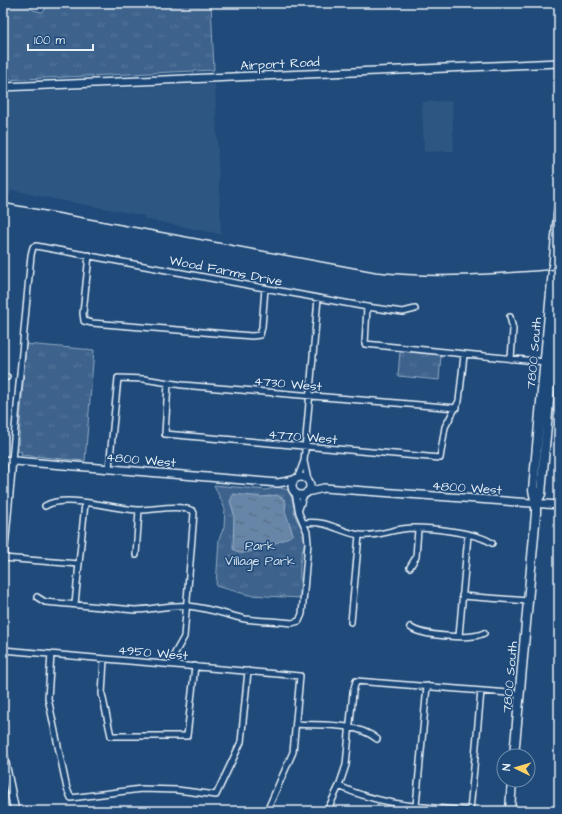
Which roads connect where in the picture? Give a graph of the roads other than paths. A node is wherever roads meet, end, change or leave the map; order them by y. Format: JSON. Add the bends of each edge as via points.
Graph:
{"nodes":[{"id":1,"x":559,"y":63,"type":"edge"},
{"id":2,"x":3,"y":88,"type":"edge"},
{"id":3,"x":559,"y":204,"type":"edge"},
{"id":4,"x":89,"y":255,"type":"junction"},
{"id":5,"x":559,"y":285,"type":"edge"},
{"id":6,"x":265,"y":288,"type":"junction"},
{"id":7,"x":318,"y":298,"type":"junction"},
{"id":8,"x":367,"y":307,"type":"junction"},
{"id":9,"x":416,"y":309,"type":"dead end"},
{"id":10,"x":510,"y":317,"type":"dead end"},
{"id":11,"x":464,"y":355,"type":"junction"},
{"id":12,"x":511,"y":359,"type":"junction"},
{"id":13,"x":548,"y":362,"type":"junction"},
{"id":14,"x":168,"y":383,"type":"junction"},
{"id":15,"x":309,"y":396,"type":"junction"},
{"id":16,"x":456,"y":408,"type":"junction"},
{"id":17,"x":305,"y":447,"type":"junction"},
{"id":18,"x":3,"y":460,"type":"edge"},
{"id":19,"x":12,"y":460,"type":"junction"},
{"id":20,"x":304,"y":461,"type":"junction"},
{"id":21,"x":109,"y":468,"type":"junction"},
{"id":22,"x":296,"y":479,"type":"junction"},
{"id":23,"x":308,"y":481,"type":"junction"},
{"id":24,"x":278,"y":483,"type":"junction"},
{"id":25,"x":324,"y":488,"type":"junction"},
{"id":26,"x":294,"y":491,"type":"junction"},
{"id":27,"x":305,"y":493,"type":"junction"},
{"id":28,"x":84,"y":502,"type":"junction"},
{"id":29,"x":536,"y":504,"type":"junction"},
{"id":30,"x":559,"y":505,"type":"edge"},
{"id":31,"x":45,"y":506,"type":"dead end"},
{"id":32,"x":298,"y":509,"type":"junction"},
{"id":33,"x":140,"y":510,"type":"junction"},
{"id":34,"x":304,"y":523,"type":"junction"},
{"id":35,"x":418,"y":529,"type":"junction"},
{"id":36,"x":359,"y":535,"type":"junction"},
{"id":37,"x":468,"y":535,"type":"junction"},
{"id":38,"x":492,"y":544,"type":"dead end"},
{"id":39,"x":136,"y":555,"type":"dead end"},
{"id":40,"x":3,"y":559,"type":"edge"},
{"id":41,"x":79,"y":564,"type":"junction"},
{"id":42,"x":410,"y":568,"type":"dead end"},
{"id":43,"x":462,"y":596,"type":"junction"},
{"id":44,"x":37,"y":597,"type":"dead end"},
{"id":45,"x":528,"y":601,"type":"junction"},
{"id":46,"x":75,"y":604,"type":"junction"},
{"id":47,"x":186,"y":606,"type":"junction"},
{"id":48,"x":351,"y":622,"type":"dead end"},
{"id":49,"x":410,"y":627,"type":"dead end"},
{"id":50,"x":484,"y":633,"type":"dead end"},
{"id":51,"x":459,"y":636,"type":"junction"},
{"id":52,"x":3,"y":650,"type":"edge"},
{"id":53,"x":51,"y":654,"type":"junction"},
{"id":54,"x":104,"y":659,"type":"junction"},
{"id":55,"x":174,"y":664,"type":"junction"},
{"id":56,"x":195,"y":666,"type":"junction"},
{"id":57,"x":248,"y":671,"type":"junction"},
{"id":58,"x":427,"y":686,"type":"junction"},
{"id":59,"x":481,"y":690,"type":"junction"},
{"id":60,"x":520,"y":694,"type":"junction"},
{"id":61,"x":296,"y":724,"type":"junction"},
{"id":62,"x":350,"y":728,"type":"junction"},
{"id":63,"x":378,"y":739,"type":"dead end"},
{"id":64,"x":515,"y":748,"type":"edge"},
{"id":65,"x":3,"y":753,"type":"edge"},
{"id":66,"x":339,"y":786,"type":"junction"},
{"id":67,"x":511,"y":788,"type":"edge"},
{"id":68,"x":416,"y":806,"type":"junction"},
{"id":69,"x":15,"y":811,"type":"edge"},
{"id":70,"x":267,"y":811,"type":"edge"},
{"id":71,"x":327,"y":811,"type":"edge"},
{"id":72,"x":470,"y":811,"type":"edge"},
{"id":73,"x":510,"y":811,"type":"edge"}],
"edges":[{"from":1,"to":2,"type":"street","name":"Airport Road"},
{"from":3,"to":13,"type":"main road","name":"7800 South"},
{"from":4,"to":6,"type":"street","name":"Wood Farms Drive"},
{"from":4,"to":6,"type":"street","via":[[84,321],[260,335]]},
{"from":4,"to":19,"type":"street","name":"Wood Farms Drive","via":[[34,247],[31,255]]},
{"from":5,"to":13,"type":"main road","name":"7800 South"},
{"from":6,"to":7,"type":"street","name":"Wood Farms Drive"},
{"from":7,"to":8,"type":"street","name":"Wood Farms Drive"},
{"from":7,"to":15,"type":"street"},
{"from":8,"to":9,"type":"street","name":"Wood Farms Drive","via":[[403,312]]},
{"from":8,"to":11,"type":"street","via":[[365,344]]},
{"from":10,"to":12,"type":"street","via":[[513,329]]},
{"from":11,"to":12,"type":"street"},
{"from":11,"to":16,"type":"street","via":[[460,396]]},
{"from":12,"to":13,"type":"street"},
{"from":13,"to":29,"type":"main road","name":"7800 South","via":[[541,494]]},
{"from":14,"to":15,"type":"street","name":"4730 West"},
{"from":14,"to":17,"type":"street","name":"4770 West","via":[[165,434]]},
{"from":14,"to":21,"type":"street","name":"4730 West","via":[[118,378]]},
{"from":15,"to":16,"type":"street","name":"4730 West"},
{"from":15,"to":17,"type":"street"},
{"from":16,"to":17,"type":"street","name":"4770 West","via":[[445,427],[440,458]]},
{"from":17,"to":20,"type":"street"},
{"from":18,"to":19,"type":"street","name":"4800 West"},
{"from":19,"to":21,"type":"street","name":"4800 West"},
{"from":19,"to":40,"type":"street"},
{"from":20,"to":22,"type":"street"},
{"from":20,"to":23,"type":"street"},
{"from":21,"to":24,"type":"street","name":"4800 West"},
{"from":22,"to":23,"type":"street","name":"4800 West","via":[[303,477]]},
{"from":22,"to":24,"type":"street","name":"4800 West"},
{"from":22,"to":26,"type":"street"},
{"from":23,"to":25,"type":"street","name":"4800 West"},
{"from":23,"to":27,"type":"street","via":[[310,487]]},
{"from":24,"to":26,"type":"street","name":"4800 West"},
{"from":25,"to":27,"type":"street","name":"4800 West"},
{"from":25,"to":29,"type":"street","name":"4800 West"},
{"from":26,"to":27,"type":"street","name":"4800 West"},
{"from":26,"to":32,"type":"street"},
{"from":27,"to":32,"type":"street"},
{"from":28,"to":31,"type":"street","via":[[54,502]]},
{"from":28,"to":33,"type":"street"},
{"from":28,"to":41,"type":"street"},
{"from":29,"to":30,"type":"street","name":"4800 West"},
{"from":29,"to":45,"type":"main road","name":"7800 South"},
{"from":32,"to":34,"type":"street"},
{"from":33,"to":39,"type":"street"},
{"from":33,"to":47,"type":"street","via":[[172,508],[190,510],[194,513]]},
{"from":34,"to":36,"type":"street","via":[[330,524]]},
{"from":34,"to":47,"type":"street","via":[[308,543],[302,614],[299,621],[292,623],[246,619],[215,610]]},
{"from":35,"to":36,"type":"street"},
{"from":35,"to":37,"type":"street"},
{"from":35,"to":42,"type":"street","via":[[416,557]]},
{"from":36,"to":48,"type":"street"},
{"from":37,"to":38,"type":"street","via":[[483,538]]},
{"from":37,"to":43,"type":"street"},
{"from":40,"to":41,"type":"street"},
{"from":41,"to":46,"type":"street"},
{"from":43,"to":45,"type":"street"},
{"from":43,"to":51,"type":"street"},
{"from":44,"to":46,"type":"street","via":[[45,602]]},
{"from":45,"to":60,"type":"main road","name":"7800 South"},
{"from":46,"to":47,"type":"street","via":[[143,610],[170,605]]},
{"from":47,"to":55,"type":"street","via":[[183,641],[175,653]]},
{"from":49,"to":51,"type":"street","via":[[420,632]]},
{"from":50,"to":51,"type":"street","via":[[473,637]]},
{"from":52,"to":53,"type":"street","name":"4950 West"},
{"from":53,"to":54,"type":"street","name":"4950 West"},
{"from":53,"to":57,"type":"street","via":[[48,698],[71,798],[141,789],[216,795],[241,742]]},
{"from":54,"to":55,"type":"street","name":"4950 West"},
{"from":54,"to":56,"type":"street","via":[[102,694],[111,736],[187,736]]},
{"from":55,"to":56,"type":"street","name":"4950 West"},
{"from":56,"to":57,"type":"street","name":"4950 West"},
{"from":57,"to":61,"type":"street","name":"4950 West","via":[[300,676]]},
{"from":58,"to":59,"type":"street"},
{"from":58,"to":62,"type":"street","via":[[356,681]]},
{"from":58,"to":68,"type":"street"},
{"from":59,"to":60,"type":"street"},
{"from":59,"to":72,"type":"street"},
{"from":60,"to":64,"type":"main road","name":"7800 South"},
{"from":61,"to":62,"type":"street"},
{"from":61,"to":70,"type":"street","via":[[291,759]]},
{"from":62,"to":63,"type":"street","via":[[362,730]]},
{"from":62,"to":66,"type":"street","via":[[346,765]]},
{"from":65,"to":69,"type":"street"},
{"from":66,"to":68,"type":"street","via":[[376,800]]},
{"from":66,"to":71,"type":"street"},
{"from":67,"to":73,"type":"main road"},
{"from":68,"to":72,"type":"street"}]}
